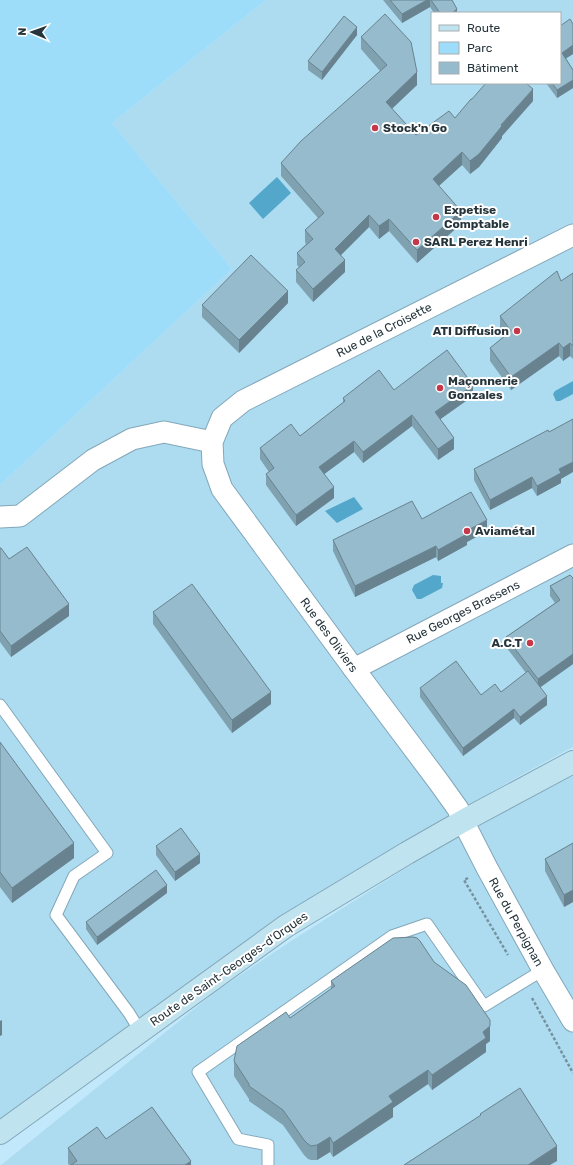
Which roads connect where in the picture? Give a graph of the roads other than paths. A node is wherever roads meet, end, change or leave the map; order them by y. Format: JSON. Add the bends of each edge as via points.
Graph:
{"nodes":[{"id":1,"x":573,"y":235,"type":"edge"},
{"id":2,"x":212,"y":442,"type":"junction"},
{"id":3,"x":0,"y":517,"type":"edge"},
{"id":4,"x":573,"y":555,"type":"edge"},
{"id":5,"x":354,"y":669,"type":"junction"},
{"id":6,"x":0,"y":704,"type":"edge"},
{"id":7,"x":573,"y":762,"type":"edge"},
{"id":8,"x":463,"y":821,"type":"junction"},
{"id":9,"x":542,"y":970,"type":"junction"},
{"id":10,"x":573,"y":1021,"type":"edge"},
{"id":11,"x":140,"y":1031,"type":"junction"},
{"id":12,"x":0,"y":1133,"type":"edge"},
{"id":13,"x":268,"y":1165,"type":"edge"}],
"edges":[{"from":1,"to":2,"type":"street","name":"Rue de la Croisette","via":[[243,402],[222,418]]},
{"from":2,"to":3,"type":"street","via":[[164,432],[132,440],[93,460],[20,516]]},
{"from":2,"to":5,"type":"street","name":"Rue des Oliviers","via":[[214,464],[222,489]]},
{"from":4,"to":5,"type":"street","name":"Rue Georges Brassens"},
{"from":5,"to":8,"type":"street","name":"Rue des Oliviers","via":[[438,780]]},
{"from":6,"to":11,"type":"lane","via":[[108,852],[74,876],[56,915]]},
{"from":7,"to":8,"type":"street","name":"Route de Saint-Georges-d'Orques"},
{"from":8,"to":9,"type":"street","name":"Rue du Perpignan"},
{"from":8,"to":11,"type":"street","name":"Route de Saint-Georges-d'Orques","via":[[286,926]]},
{"from":9,"to":10,"type":"street","name":"Rue du Perpignan"},
{"from":9,"to":13,"type":"lane","via":[[484,1006],[427,924],[392,936],[198,1072],[238,1139],[268,1145]]},
{"from":11,"to":12,"type":"street","name":"Route de Saint-Georges-d'Orques"}]}
